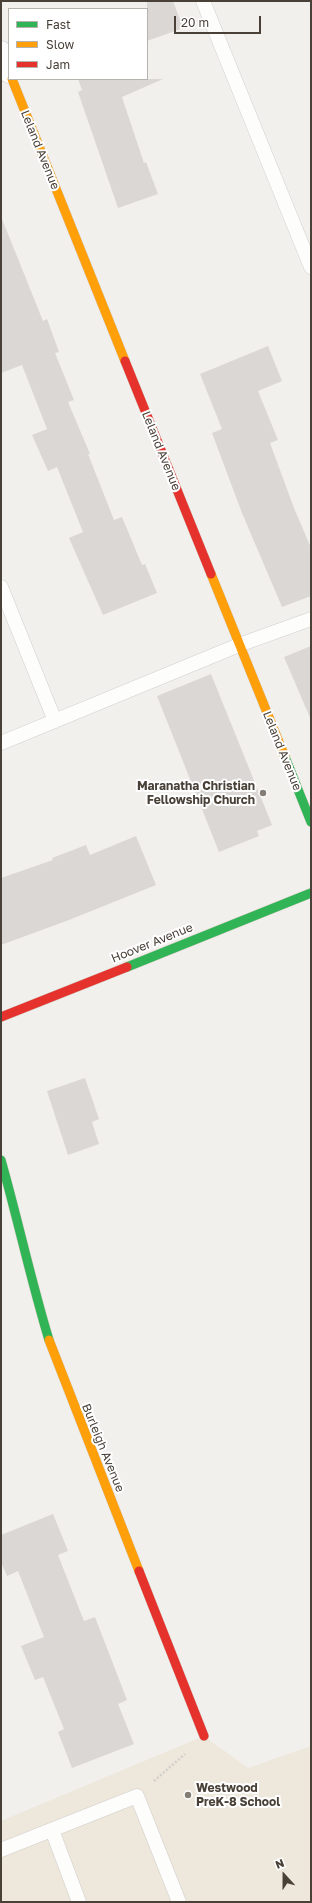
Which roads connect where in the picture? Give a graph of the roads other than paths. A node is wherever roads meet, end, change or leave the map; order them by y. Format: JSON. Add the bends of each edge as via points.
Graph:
{"nodes":[{"id":1,"x":203,"y":1,"type":"edge"},
{"id":2,"x":1,"y":52,"type":"edge"},
{"id":3,"x":8,"y":70,"type":"edge"},
{"id":4,"x":12,"y":80,"type":"edge"},
{"id":5,"x":311,"y":267,"type":"edge"},
{"id":6,"x":1,"y":587,"type":"edge"},
{"id":7,"x":311,"y":619,"type":"edge"},
{"id":8,"x":239,"y":645,"type":"junction"},
{"id":9,"x":55,"y":721,"type":"junction"},
{"id":10,"x":1,"y":743,"type":"edge"},
{"id":11,"x":311,"y":822,"type":"edge"},
{"id":12,"x":311,"y":892,"type":"edge"},
{"id":13,"x":1,"y":1017,"type":"edge"},
{"id":14,"x":1,"y":1160,"type":"edge"},
{"id":15,"x":204,"y":1736,"type":"road end"},
{"id":16,"x":52,"y":1830,"type":"junction"},
{"id":17,"x":1,"y":1850,"type":"edge"},
{"id":18,"x":79,"y":1902,"type":"edge"},
{"id":19,"x":179,"y":1902,"type":"edge"}],
"edges":[{"from":1,"to":5,"type":"lane"},
{"from":2,"to":3,"type":"street"},
{"from":4,"to":8,"type":"street","name":"Leland Avenue"},
{"from":6,"to":9,"type":"lane"},
{"from":7,"to":8,"type":"lane"},
{"from":8,"to":9,"type":"lane"},
{"from":8,"to":11,"type":"street","name":"Leland Avenue"},
{"from":9,"to":10,"type":"lane"},
{"from":12,"to":13,"type":"street","name":"Hoover Avenue"},
{"from":14,"to":15,"type":"street","name":"Burleigh Avenue","via":[[52,1352]]},
{"from":16,"to":17,"type":"lane"},
{"from":16,"to":18,"type":"lane"},
{"from":16,"to":19,"type":"lane","via":[[138,1796]]}]}
